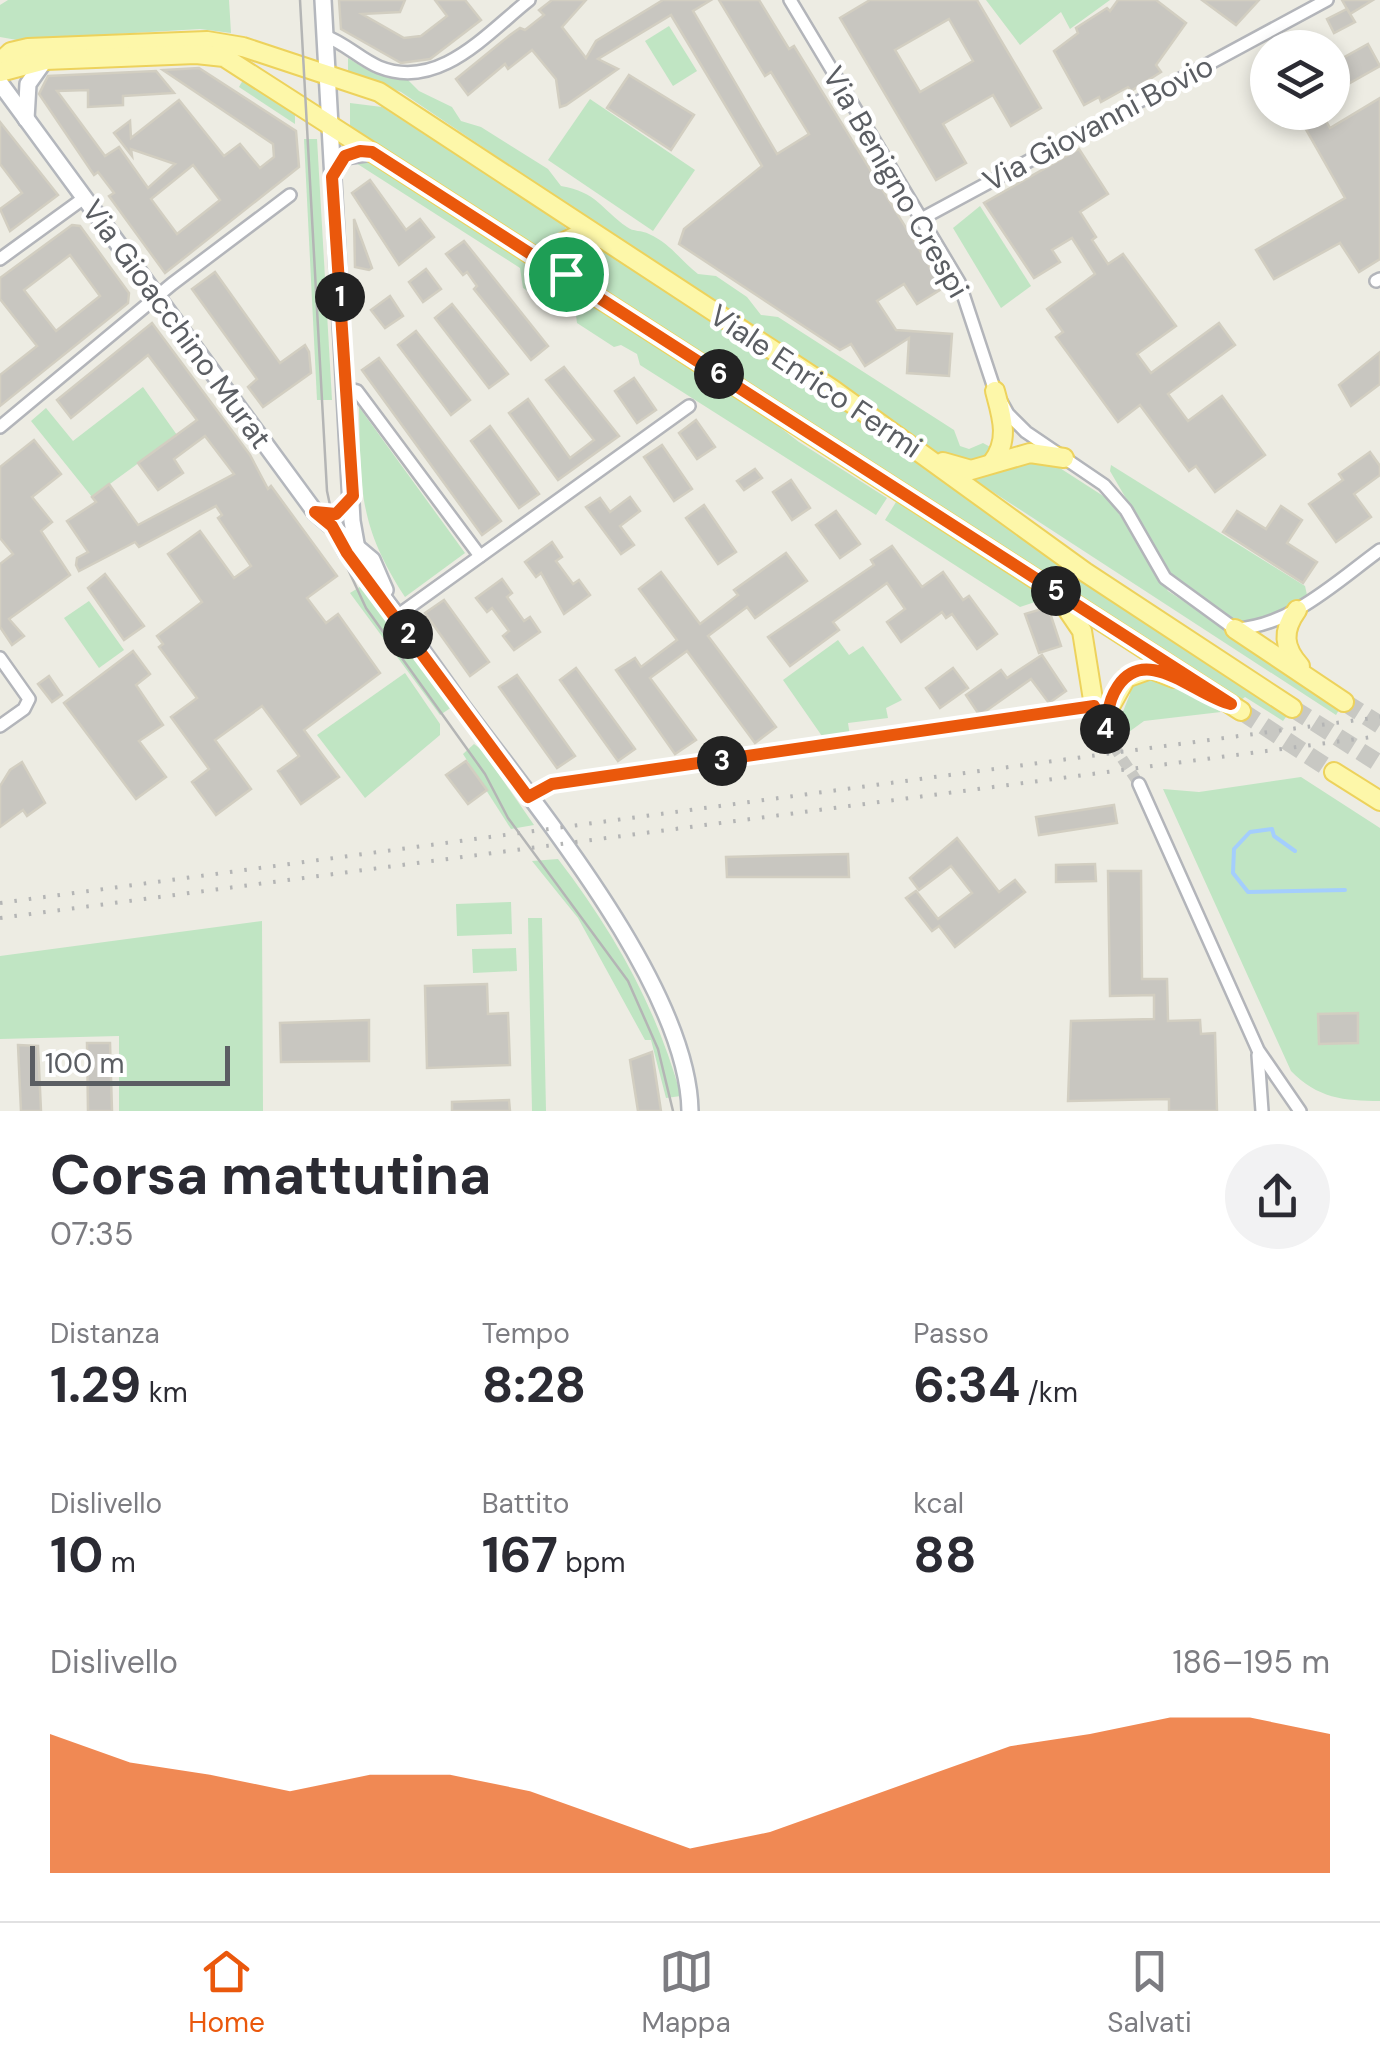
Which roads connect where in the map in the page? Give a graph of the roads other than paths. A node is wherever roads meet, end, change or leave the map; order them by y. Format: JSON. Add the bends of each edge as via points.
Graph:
{"nodes":[{"id":1,"x":323,"y":0,"type":"edge"},
{"id":2,"x":529,"y":0,"type":"edge"},
{"id":3,"x":790,"y":0,"type":"edge"},
{"id":4,"x":1327,"y":0,"type":"edge"},
{"id":5,"x":325,"y":36,"type":"junction"},
{"id":6,"x":45,"y":60,"type":"junction"},
{"id":7,"x":0,"y":62,"type":"edge"},
{"id":8,"x":0,"y":72,"type":"edge"},
{"id":9,"x":327,"y":77,"type":"junction"},
{"id":10,"x":0,"y":83,"type":"edge"},
{"id":11,"x":26,"y":119,"type":"junction"},
{"id":12,"x":330,"y":122,"type":"junction"},
{"id":13,"x":372,"y":152,"type":"junction"},
{"id":14,"x":332,"y":177,"type":"junction"},
{"id":15,"x":290,"y":195,"type":"dead end"},
{"id":16,"x":84,"y":198,"type":"junction"},
{"id":17,"x":923,"y":218,"type":"junction"},
{"id":18,"x":603,"y":240,"type":"junction"},
{"id":19,"x":0,"y":260,"type":"edge"},
{"id":20,"x":566,"y":274,"type":"junction"},
{"id":21,"x":158,"y":298,"type":"junction"},
{"id":22,"x":346,"y":388,"type":"junction"},
{"id":23,"x":995,"y":391,"type":"junction"},
{"id":24,"x":689,"y":406,"type":"dead end"},
{"id":25,"x":0,"y":427,"type":"edge"},
{"id":26,"x":924,"y":454,"type":"junction"},
{"id":27,"x":1064,"y":458,"type":"junction"},
{"id":28,"x":992,"y":463,"type":"junction"},
{"id":29,"x":353,"y":496,"type":"junction"},
{"id":30,"x":315,"y":512,"type":"junction"},
{"id":31,"x":332,"y":526,"type":"junction"},
{"id":32,"x":357,"y":547,"type":"junction"},
{"id":33,"x":1380,"y":550,"type":"edge"},
{"id":34,"x":480,"y":556,"type":"junction"},
{"id":35,"x":368,"y":566,"type":"junction"},
{"id":36,"x":1046,"y":584,"type":"junction"},
{"id":37,"x":1297,"y":610,"type":"junction"},
{"id":38,"x":397,"y":616,"type":"junction"},
{"id":39,"x":1235,"y":629,"type":"junction"},
{"id":40,"x":0,"y":658,"type":"edge"},
{"id":41,"x":1310,"y":678,"type":"junction"},
{"id":42,"x":1344,"y":702,"type":"tunnel mouth"},
{"id":43,"x":1094,"y":706,"type":"junction"},
{"id":44,"x":1292,"y":708,"type":"tunnel mouth"},
{"id":45,"x":0,"y":726,"type":"edge"},
{"id":46,"x":1111,"y":742,"type":"joint"},
{"id":47,"x":1334,"y":772,"type":"tunnel mouth"},
{"id":48,"x":1139,"y":784,"type":"tunnel mouth"},
{"id":49,"x":528,"y":797,"type":"junction"},
{"id":50,"x":1380,"y":801,"type":"edge"},
{"id":51,"x":1258,"y":1050,"type":"junction"},
{"id":52,"x":692,"y":1093,"type":"junction"},
{"id":53,"x":1292,"y":1100,"type":"junction"},
{"id":54,"x":1262,"y":1109,"type":"edge"},
{"id":55,"x":690,"y":1111,"type":"edge"},
{"id":56,"x":705,"y":1111,"type":"edge"},
{"id":57,"x":1300,"y":1111,"type":"edge"}],
"edges":[{"from":1,"to":5,"type":"main road"},
{"from":2,"to":5,"type":"street","via":[[434,70],[381,68]]},
{"from":3,"to":17,"type":"street","name":"Via Benigno Crespi"},
{"from":4,"to":17,"type":"street","name":"Via Giovanni Bovio"},
{"from":5,"to":9,"type":"main road"},
{"from":6,"to":8,"type":"main road","name":"Viale Enrico Fermi"},
{"from":6,"to":11,"type":"main road","via":[[28,84]]},
{"from":6,"to":12,"type":"main road","name":"Viale Enrico Fermi","via":[[224,57]]},
{"from":7,"to":9,"type":"main road","name":"Viale Enrico Fermi","via":[[28,48],[197,40],[243,47]]},
{"from":9,"to":12,"type":"main road"},
{"from":9,"to":18,"type":"main road","name":"Viale Enrico Fermi","via":[[392,100]]},
{"from":10,"to":11,"type":"main road","name":"Via Gioacchino Murat"},
{"from":11,"to":16,"type":"main road","name":"Via Gioacchino Murat"},
{"from":12,"to":13,"type":"main road","name":"Viale Enrico Fermi"},
{"from":12,"to":14,"type":"main road"},
{"from":13,"to":14,"type":"main road","via":[[345,156]]},
{"from":13,"to":20,"type":"main road","name":"Viale Enrico Fermi"},
{"from":14,"to":22,"type":"main road"},
{"from":15,"to":21,"type":"street"},
{"from":16,"to":19,"type":"street"},
{"from":16,"to":21,"type":"main road","name":"Via Gioacchino Murat"},
{"from":17,"to":23,"type":"street","name":"Via Benigno Crespi","via":[[958,282]]},
{"from":18,"to":20,"type":"main road","via":[[578,235],[562,244]]},
{"from":18,"to":26,"type":"main road","name":"Viale Enrico Fermi"},
{"from":20,"to":36,"type":"main road","name":"Viale Enrico Fermi"},
{"from":21,"to":25,"type":"street"},
{"from":21,"to":30,"type":"main road","name":"Via Gioacchino Murat"},
{"from":22,"to":29,"type":"main road"},
{"from":22,"to":34,"type":"street","via":[[357,391]]},
{"from":23,"to":27,"type":"street","name":"Via Benigno Crespi","via":[[1016,423]]},
{"from":23,"to":28,"type":"main road","via":[[1004,434]]},
{"from":24,"to":34,"type":"street"},
{"from":26,"to":28,"type":"main road","via":[[959,469]]},
{"from":26,"to":44,"type":"main road","name":"Viale Enrico Fermi","via":[[1085,572]]},
{"from":27,"to":28,"type":"main road","via":[[1030,453]]},
{"from":27,"to":39,"type":"street","via":[[1116,497],[1165,578]]},
{"from":29,"to":30,"type":"main road","via":[[336,514]]},
{"from":29,"to":32,"type":"main road"},
{"from":29,"to":35,"type":"main road"},
{"from":30,"to":31,"type":"main road","name":"Via Gioacchino Murat"},
{"from":31,"to":32,"type":"main road","name":"Via Gioacchino Murat"},
{"from":31,"to":35,"type":"main road","name":"Via Gioacchino Murat"},
{"from":32,"to":35,"type":"main road","name":"Via Gioacchino Murat"},
{"from":33,"to":37,"type":"street"},
{"from":34,"to":38,"type":"street"},
{"from":35,"to":38,"type":"main road","name":"Via Gioacchino Murat"},
{"from":36,"to":43,"type":"main road","via":[[1082,631]]},
{"from":36,"to":46,"type":"main road","name":"Viale Enrico Fermi","via":[[1236,707],[1161,671],[1132,673],[1110,702]]},
{"from":37,"to":39,"type":"street"},
{"from":37,"to":41,"type":"main road","via":[[1286,642]]},
{"from":38,"to":49,"type":"main road","name":"Via Gioacchino Murat"},
{"from":39,"to":41,"type":"main road"},
{"from":40,"to":45,"type":"street","via":[[29,700]]},
{"from":41,"to":42,"type":"main road"},
{"from":43,"to":46,"type":"street"},
{"from":43,"to":49,"type":"street","via":[[552,784]]},
{"from":47,"to":50,"type":"main road"},
{"from":48,"to":51,"type":"street"},
{"from":49,"to":52,"type":"main road","name":"Via Gioacchino Murat","via":[[647,976]]},
{"from":51,"to":53,"type":"street"},
{"from":51,"to":54,"type":"street"},
{"from":52,"to":55,"type":"main road"},
{"from":52,"to":56,"type":"main road"},
{"from":53,"to":54,"type":"street","via":[[1278,1098]]},
{"from":53,"to":57,"type":"street"}]}
